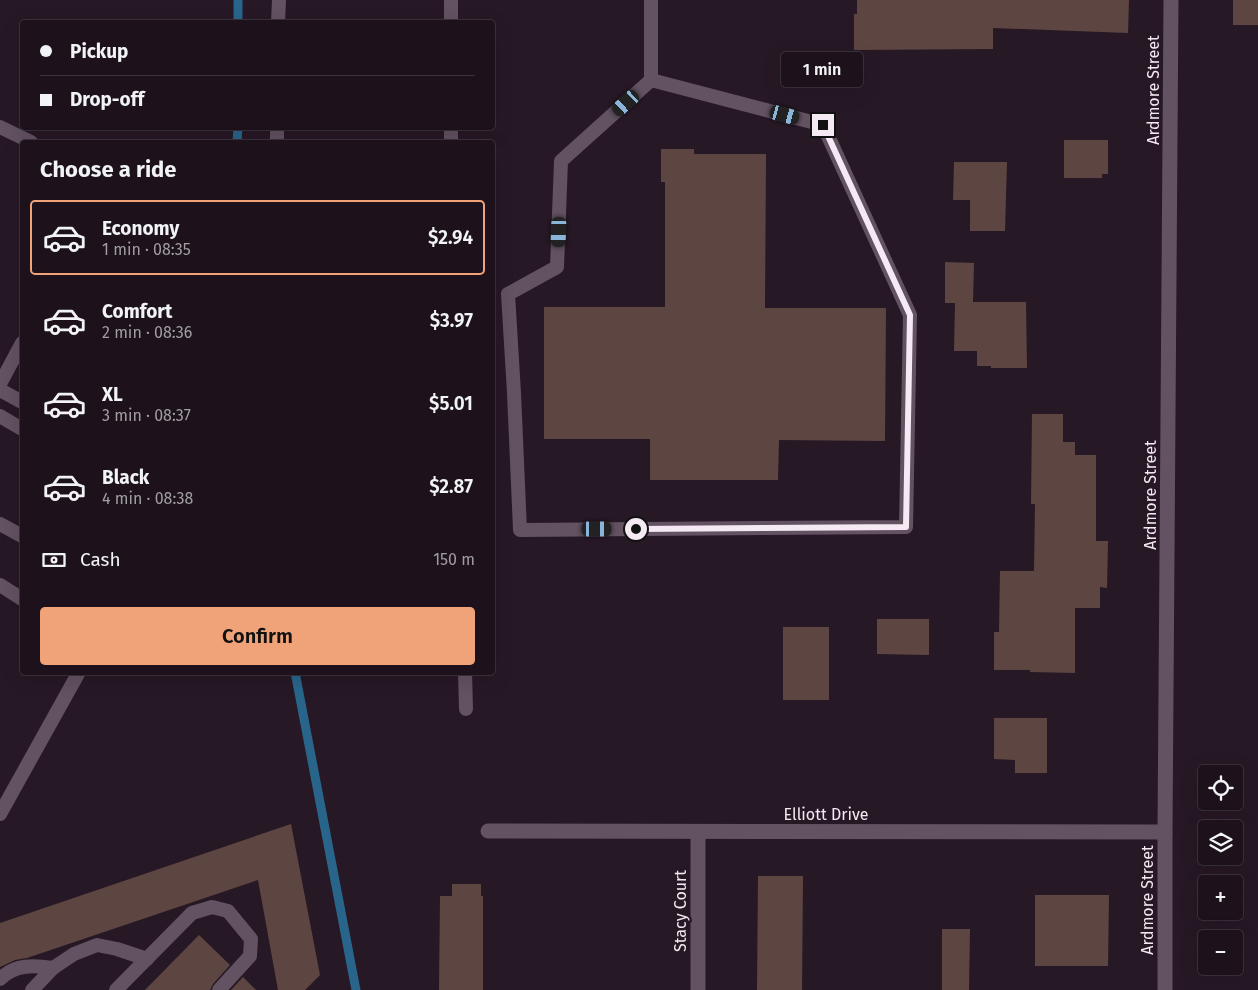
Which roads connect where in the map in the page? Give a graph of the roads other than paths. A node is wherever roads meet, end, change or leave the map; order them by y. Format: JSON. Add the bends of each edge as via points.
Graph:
{"nodes":[{"id":1,"x":278,"y":0,"type":"edge"},
{"id":2,"x":451,"y":0,"type":"edge"},
{"id":3,"x":651,"y":0,"type":"edge"},
{"id":4,"x":1171,"y":0,"type":"edge"},
{"id":5,"x":278,"y":20,"type":"edge"},
{"id":6,"x":451,"y":20,"type":"edge"},
{"id":7,"x":651,"y":80,"type":"junction"},
{"id":8,"x":0,"y":127,"type":"edge"},
{"id":9,"x":27,"y":140,"type":"edge"},
{"id":10,"x":20,"y":347,"type":"edge"},
{"id":11,"x":0,"y":384,"type":"edge"},
{"id":12,"x":0,"y":390,"type":"edge"},
{"id":13,"x":20,"y":401,"type":"edge"},
{"id":14,"x":0,"y":416,"type":"edge"},
{"id":15,"x":20,"y":428,"type":"edge"},
{"id":16,"x":0,"y":524,"type":"edge"},
{"id":17,"x":20,"y":535,"type":"edge"},
{"id":18,"x":0,"y":585,"type":"edge"},
{"id":19,"x":20,"y":598,"type":"edge"},
{"id":20,"x":76,"y":675,"type":"edge"},
{"id":21,"x":465,"y":675,"type":"edge"},
{"id":22,"x":466,"y":709,"type":"dead end"},
{"id":23,"x":0,"y":814,"type":"edge"},
{"id":24,"x":488,"y":831,"type":"dead end"},
{"id":25,"x":698,"y":832,"type":"junction"},
{"id":26,"x":1164,"y":832,"type":"junction"},
{"id":27,"x":147,"y":959,"type":"junction"},
{"id":28,"x":53,"y":968,"type":"junction"},
{"id":29,"x":0,"y":979,"type":"edge"},
{"id":30,"x":32,"y":990,"type":"edge"},
{"id":31,"x":116,"y":990,"type":"edge"},
{"id":32,"x":219,"y":990,"type":"edge"},
{"id":33,"x":698,"y":990,"type":"edge"},
{"id":34,"x":1164,"y":990,"type":"edge"}],
"edges":[{"from":1,"to":5,"type":"lane"},
{"from":2,"to":6,"type":"lane"},
{"from":3,"to":7,"type":"lane"},
{"from":4,"to":26,"type":"street","name":"Ardmore Street"},
{"from":7,"to":7,"type":"lane","via":[[823,125],[910,315],[906,527],[520,530],[508,294],[558,267],[561,161]]},
{"from":8,"to":9,"type":"lane"},
{"from":10,"to":11,"type":"lane"},
{"from":12,"to":13,"type":"lane"},
{"from":14,"to":15,"type":"lane"},
{"from":16,"to":17,"type":"lane"},
{"from":18,"to":19,"type":"lane"},
{"from":20,"to":23,"type":"lane"},
{"from":21,"to":22,"type":"lane"},
{"from":24,"to":25,"type":"street","name":"Elliott Drive"},
{"from":25,"to":26,"type":"street","name":"Elliott Drive"},
{"from":25,"to":33,"type":"street","name":"Stacy Court"},
{"from":26,"to":34,"type":"street","name":"Ardmore Street"},
{"from":27,"to":28,"type":"lane","via":[[97,945],[74,954]]},
{"from":27,"to":31,"type":"lane"},
{"from":27,"to":32,"type":"lane","via":[[192,913],[212,907],[228,911],[251,939],[250,956]]},
{"from":28,"to":29,"type":"lane","via":[[24,966]]},
{"from":28,"to":30,"type":"lane"}]}
